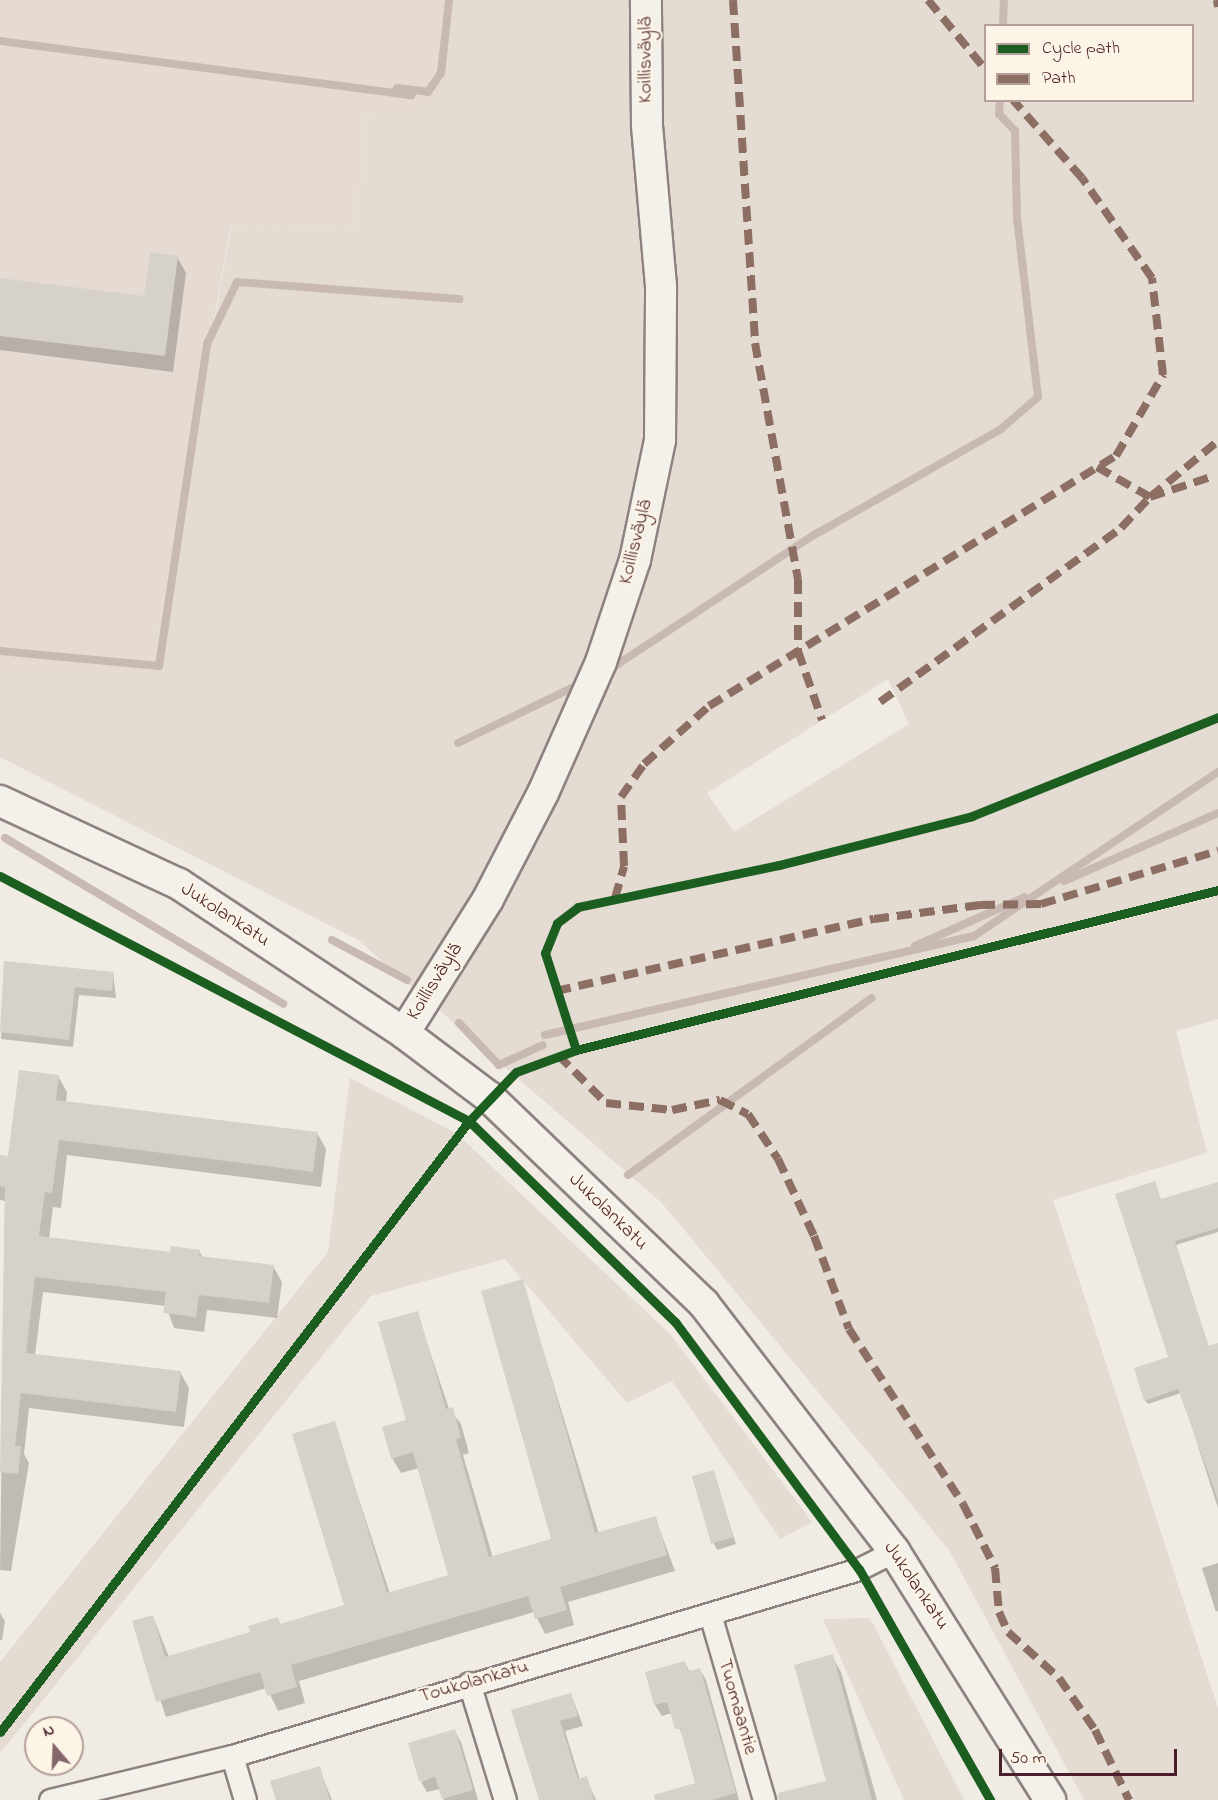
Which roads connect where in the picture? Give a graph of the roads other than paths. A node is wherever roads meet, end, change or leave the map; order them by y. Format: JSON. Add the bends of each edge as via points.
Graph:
{"nodes":[{"id":1,"x":646,"y":0,"type":"edge"},
{"id":2,"x":0,"y":801,"type":"edge"},
{"id":3,"x":404,"y":1033,"type":"junction"},
{"id":4,"x":894,"y":1551,"type":"junction"},
{"id":5,"x":710,"y":1614,"type":"junction"},
{"id":6,"x":469,"y":1683,"type":"junction"},
{"id":7,"x":232,"y":1756,"type":"junction"},
{"id":8,"x":51,"y":1800,"type":"edge"},
{"id":9,"x":245,"y":1800,"type":"edge"},
{"id":10,"x":505,"y":1800,"type":"edge"},
{"id":11,"x":764,"y":1800,"type":"edge"},
{"id":12,"x":1050,"y":1800,"type":"edge"}],
"edges":[{"from":1,"to":3,"type":"main road","name":"Koillisväylä","via":[[646,125],[661,286],[660,440],[635,560],[601,662],[543,792],[488,898]]},
{"from":2,"to":3,"type":"main road","name":"Jukolankatu","via":[[179,884]]},
{"from":3,"to":4,"type":"main road","name":"Jukolankatu","via":[[489,1098],[704,1304]]},
{"from":4,"to":5,"type":"street","name":"Toukolankatu","via":[[859,1569]]},
{"from":4,"to":12,"type":"main road","name":"Jukolankatu"},
{"from":5,"to":6,"type":"street","name":"Toukolankatu"},
{"from":5,"to":11,"type":"street","name":"Tuomaantie"},
{"from":6,"to":7,"type":"street","name":"Toukolankatu"},
{"from":6,"to":10,"type":"street"},
{"from":7,"to":8,"type":"street","name":"Toukolankatu"},
{"from":7,"to":9,"type":"street"}]}
